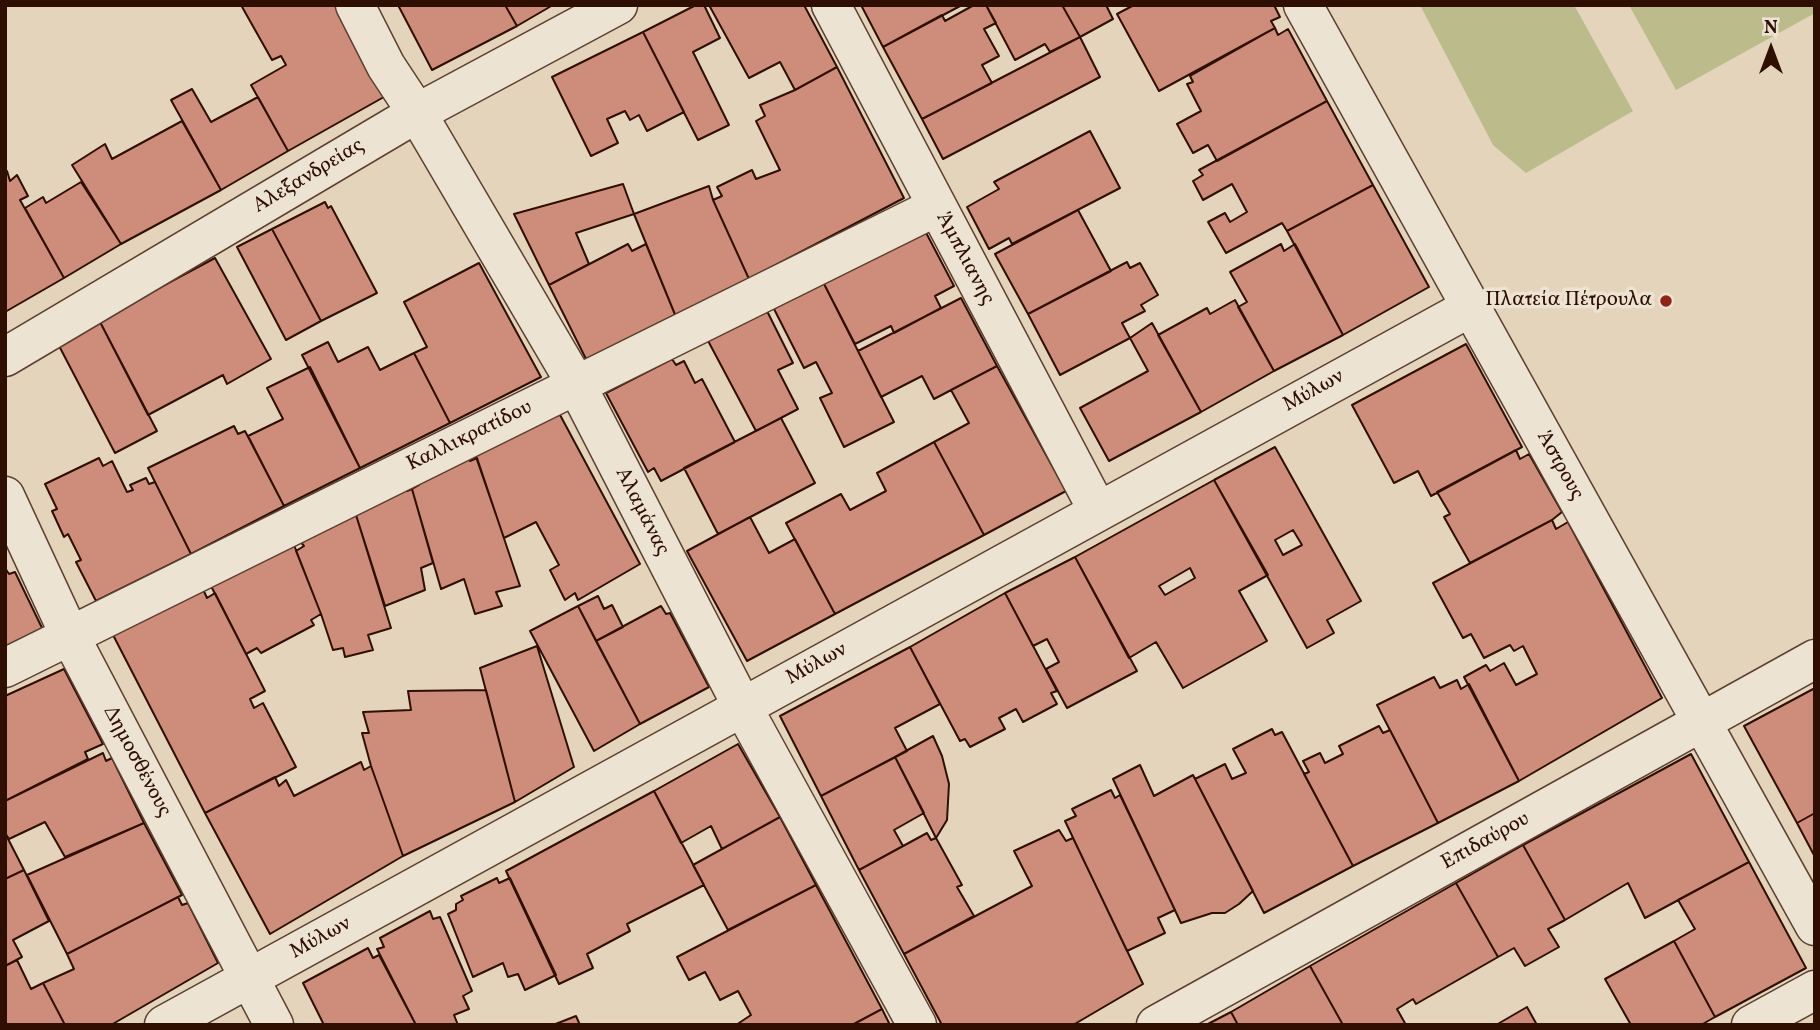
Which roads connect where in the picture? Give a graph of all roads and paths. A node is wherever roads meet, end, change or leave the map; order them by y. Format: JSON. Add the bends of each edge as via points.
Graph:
{"nodes":[{"id":1,"x":355,"y":5,"type":"edge"},
{"id":2,"x":618,"y":5,"type":"edge"},
{"id":3,"x":831,"y":5,"type":"edge"},
{"id":4,"x":1303,"y":5,"type":"edge"},
{"id":5,"x":417,"y":113,"type":"junction"},
{"id":6,"x":936,"y":207,"type":"junction"},
{"id":7,"x":1471,"y":307,"type":"junction"},
{"id":8,"x":5,"y":357,"type":"edge"},
{"id":9,"x":576,"y":384,"type":"junction"},
{"id":10,"x":5,"y":496,"type":"edge"},
{"id":11,"x":1097,"y":511,"type":"junction"},
{"id":12,"x":70,"y":636,"type":"junction"},
{"id":13,"x":1815,"y":659,"type":"edge"},
{"id":14,"x":5,"y":668,"type":"edge"},
{"id":15,"x":742,"y":706,"type":"junction"},
{"id":16,"x":1702,"y":722,"type":"junction"},
{"id":17,"x":1815,"y":926,"type":"edge"},
{"id":18,"x":249,"y":978,"type":"junction"},
{"id":19,"x":1815,"y":990,"type":"edge"},
{"id":20,"x":164,"y":1025,"type":"edge"},
{"id":21,"x":274,"y":1025,"type":"edge"},
{"id":22,"x":916,"y":1025,"type":"edge"},
{"id":23,"x":1157,"y":1025,"type":"edge"},
{"id":24,"x":1751,"y":1025,"type":"edge"}],
"edges":[{"from":1,"to":5,"type":"street","name":"Αλαμάνας"},
{"from":2,"to":5,"type":"street","name":"Αλεξανδρείας"},
{"from":3,"to":6,"type":"street","name":"Άμπλιανης"},
{"from":4,"to":7,"type":"street","name":"Άστρους"},
{"from":5,"to":8,"type":"street","name":"Αλεξανδρείας"},
{"from":5,"to":9,"type":"street","name":"Αλαμάνας"},
{"from":6,"to":9,"type":"street","name":"Καλλικρατίδου"},
{"from":6,"to":11,"type":"street","name":"Άμπλιανης"},
{"from":7,"to":11,"type":"street","name":"Μύλων"},
{"from":7,"to":16,"type":"street","name":"Άστρους"},
{"from":9,"to":12,"type":"street","name":"Καλλικρατίδου"},
{"from":9,"to":15,"type":"street","name":"Αλαμάνας"},
{"from":10,"to":12,"type":"street","name":"Δημοσθένους"},
{"from":11,"to":15,"type":"street","name":"Μύλων"},
{"from":12,"to":14,"type":"street","name":"Καλλικρατίδου"},
{"from":12,"to":18,"type":"street","name":"Δημοσθένους"},
{"from":13,"to":16,"type":"street","name":"Επιδαύρου"},
{"from":15,"to":18,"type":"street","name":"Μύλων"},
{"from":15,"to":22,"type":"street","name":"Αλαμάνας"},
{"from":16,"to":17,"type":"street","name":"Άστρους"},
{"from":16,"to":23,"type":"street","name":"Επιδαύρου"},
{"from":18,"to":20,"type":"street","name":"Μύλων"},
{"from":18,"to":21,"type":"street","name":"Δημοσθένους"},
{"from":19,"to":24,"type":"street"}]}
